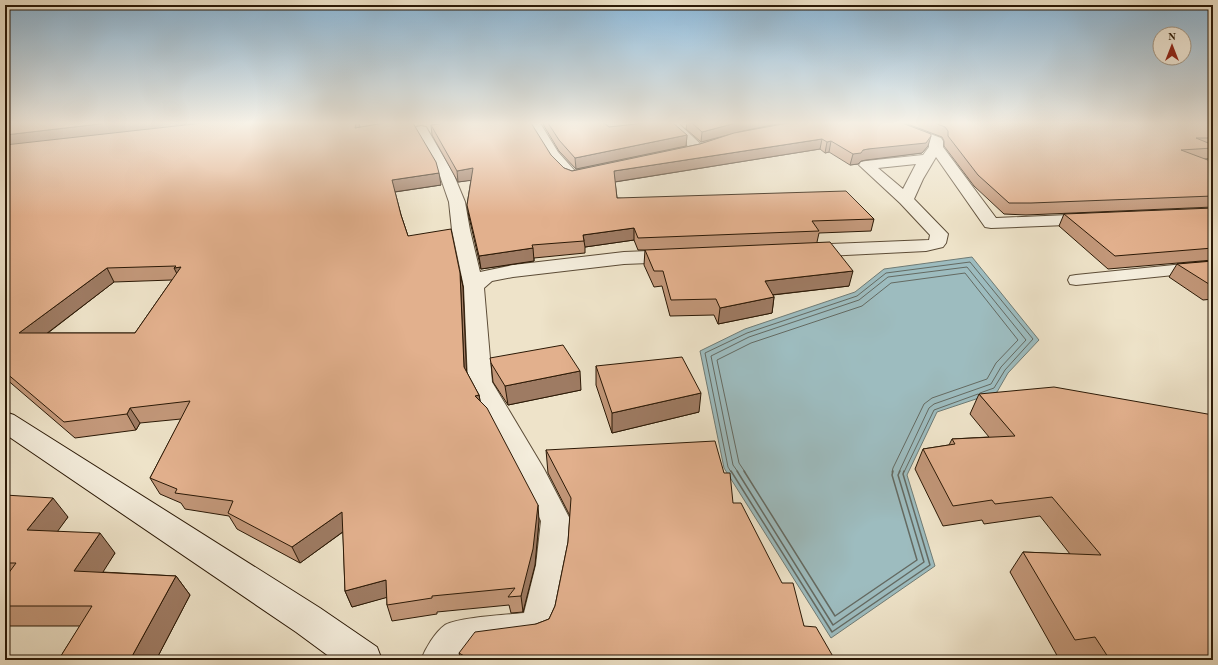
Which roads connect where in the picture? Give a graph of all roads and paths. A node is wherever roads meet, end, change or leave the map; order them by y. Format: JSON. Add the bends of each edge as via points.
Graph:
{"nodes":[{"id":1,"x":435,"y":154,"type":"edge"},
{"id":2,"x":552,"y":154,"type":"edge"},
{"id":3,"x":925,"y":154,"type":"edge"},
{"id":4,"x":930,"y":154,"type":"edge"},
{"id":5,"x":932,"y":154,"type":"edge"},
{"id":6,"x":602,"y":170,"type":"edge"},
{"id":7,"x":906,"y":200,"type":"junction"},
{"id":8,"x":1110,"y":218,"type":"edge"},
{"id":9,"x":783,"y":252,"type":"edge"},
{"id":10,"x":696,"y":255,"type":"edge"},
{"id":11,"x":1213,"y":266,"type":"edge"},
{"id":12,"x":1076,"y":280,"type":"dead end"},
{"id":13,"x":474,"y":287,"type":"junction"},
{"id":14,"x":5,"y":420,"type":"edge"},
{"id":15,"x":364,"y":660,"type":"edge"},
{"id":16,"x":439,"y":660,"type":"edge"}],
"edges":[{"from":1,"to":13,"type":"street","via":[[446,173],[457,202]]},
{"from":2,"to":6,"type":"street","via":[[572,176]]},
{"from":3,"to":7,"type":"street","via":[[866,165]]},
{"from":4,"to":7,"type":"street","via":[[911,185]]},
{"from":5,"to":8,"type":"street","via":[[991,223]]},
{"from":7,"to":9,"type":"street","via":[[940,234],[937,244]]},
{"from":10,"to":13,"type":"street","via":[[624,258],[513,271],[485,277]]},
{"from":11,"to":12,"type":"lane"},
{"from":13,"to":16,"type":"street","via":[[480,382],[556,521],[552,565],[538,628],[457,638]]},
{"from":14,"to":15,"type":"street","via":[[308,620]]}]}
